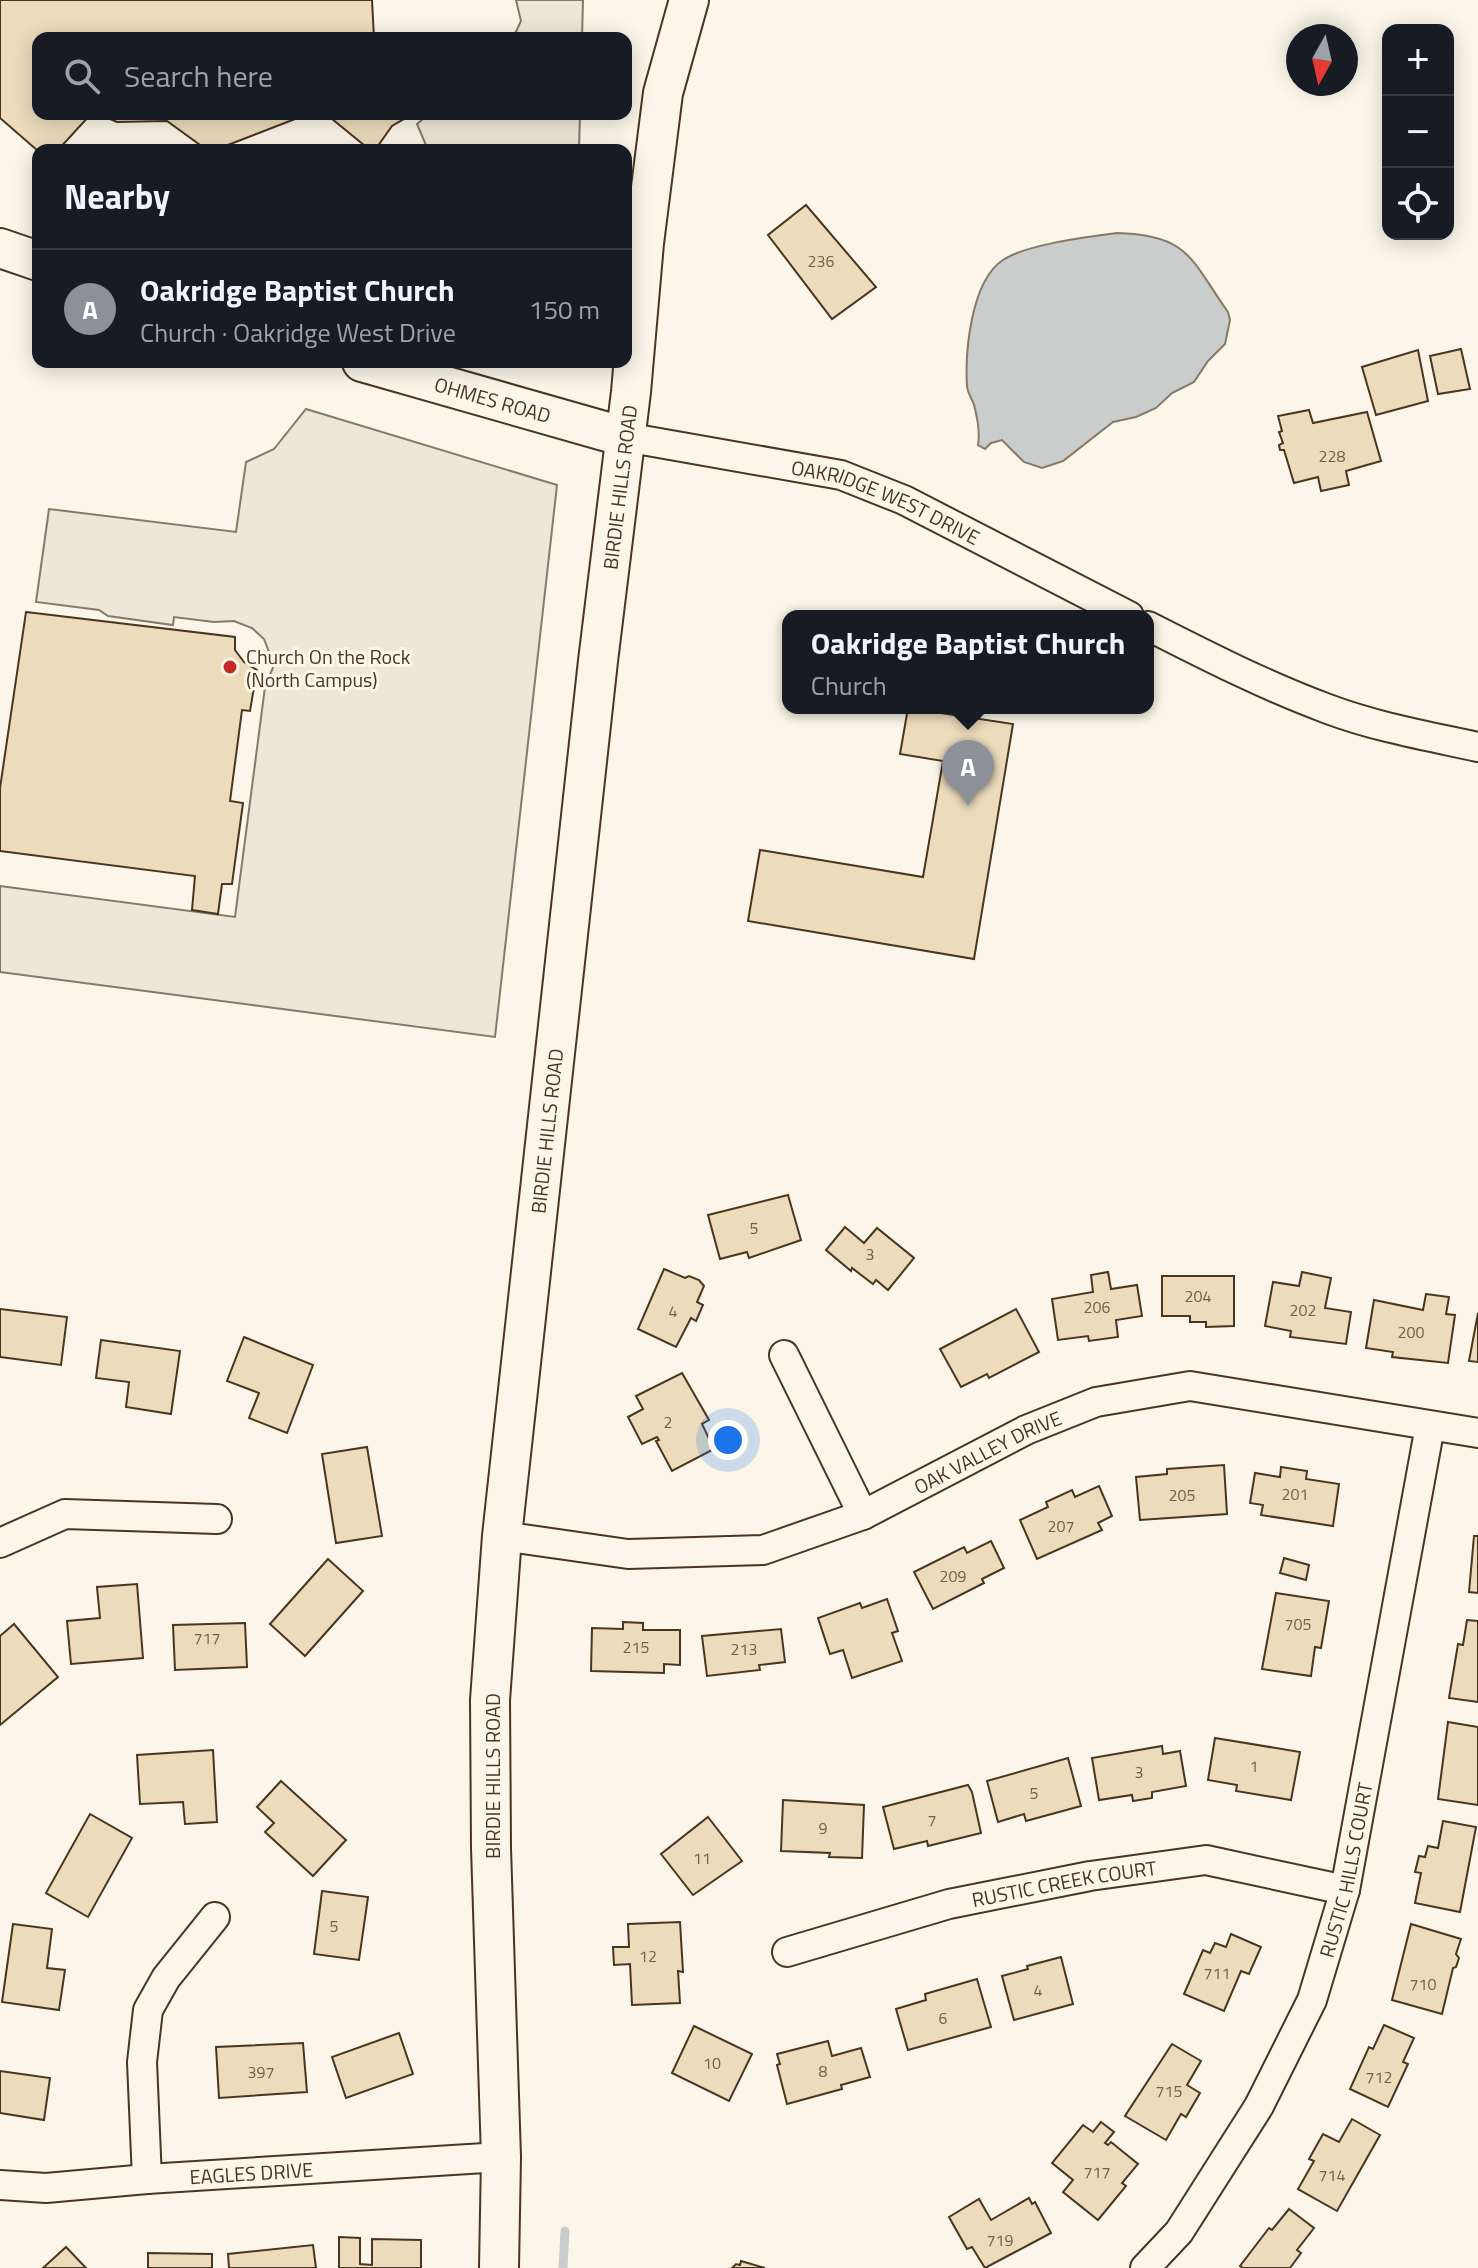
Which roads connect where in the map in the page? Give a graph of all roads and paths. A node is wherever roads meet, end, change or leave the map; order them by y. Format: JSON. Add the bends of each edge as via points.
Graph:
{"nodes":[{"id":1,"x":689,"y":0,"type":"edge"},
{"id":2,"x":0,"y":248,"type":"edge"},
{"id":3,"x":32,"y":259,"type":"edge"},
{"id":4,"x":632,"y":366,"type":"edge"},
{"id":5,"x":383,"y":368,"type":"edge"},
{"id":6,"x":632,"y":368,"type":"edge"},
{"id":7,"x":625,"y":437,"type":"junction"},
{"id":8,"x":1117,"y":610,"type":"edge"},
{"id":9,"x":1154,"y":629,"type":"edge"},
{"id":10,"x":1478,"y":747,"type":"edge"},
{"id":11,"x":784,"y":1355,"type":"dead end"},
{"id":12,"x":1430,"y":1426,"type":"junction"},
{"id":13,"x":1478,"y":1433,"type":"edge"},
{"id":14,"x":863,"y":1515,"type":"junction"},
{"id":15,"x":217,"y":1519,"type":"dead end"},
{"id":16,"x":502,"y":1536,"type":"junction"},
{"id":17,"x":0,"y":1543,"type":"edge"},
{"id":18,"x":1345,"y":1890,"type":"junction"},
{"id":19,"x":215,"y":1917,"type":"dead end"},
{"id":20,"x":787,"y":1952,"type":"dead end"},
{"id":21,"x":501,"y":2157,"type":"junction"},
{"id":22,"x":147,"y":2179,"type":"junction"},
{"id":23,"x":0,"y":2185,"type":"edge"},
{"id":24,"x":499,"y":2268,"type":"edge"},
{"id":25,"x":1145,"y":2268,"type":"edge"}],
"edges":[{"from":1,"to":4,"type":"main road","name":"BIRDIE HILLS ROAD","via":[[663,93]]},
{"from":2,"to":3,"type":"main road"},
{"from":5,"to":7,"type":"main road","name":"OHMES ROAD"},
{"from":6,"to":7,"type":"main road","name":"BIRDIE HILLS ROAD"},
{"from":7,"to":8,"type":"street","name":"OAKRIDGE WEST DRIVE","via":[[841,475],[904,500]]},
{"from":7,"to":16,"type":"main road","name":"BIRDIE HILLS ROAD"},
{"from":9,"to":10,"type":"street","via":[[1244,675],[1330,710]]},
{"from":11,"to":14,"type":"street"},
{"from":12,"to":13,"type":"street","name":"OAK VALLEY DRIVE"},
{"from":12,"to":14,"type":"street","name":"OAK VALLEY DRIVE","via":[[1190,1386],[1096,1402],[1026,1430]]},
{"from":12,"to":18,"type":"street","name":"RUSTIC HILLS COURT"},
{"from":14,"to":16,"type":"street","name":"OAK VALLEY DRIVE","via":[[763,1550],[628,1554]]},
{"from":15,"to":17,"type":"street","via":[[65,1514]]},
{"from":16,"to":21,"type":"main road","name":"BIRDIE HILLS ROAD","via":[[490,1700]]},
{"from":18,"to":20,"type":"street","name":"RUSTIC CREEK COURT","via":[[1206,1860],[949,1904]]},
{"from":18,"to":25,"type":"street","name":"RUSTIC HILLS COURT","via":[[1312,2000],[1259,2106],[1179,2232]]},
{"from":19,"to":22,"type":"street","via":[[166,1978],[148,2010],[142,2062]]},
{"from":21,"to":22,"type":"street","name":"EAGLES DRIVE"},
{"from":21,"to":24,"type":"main road","name":"BIRDIE HILLS ROAD"},
{"from":22,"to":23,"type":"street","name":"EAGLES DRIVE","via":[[46,2188]]}]}
